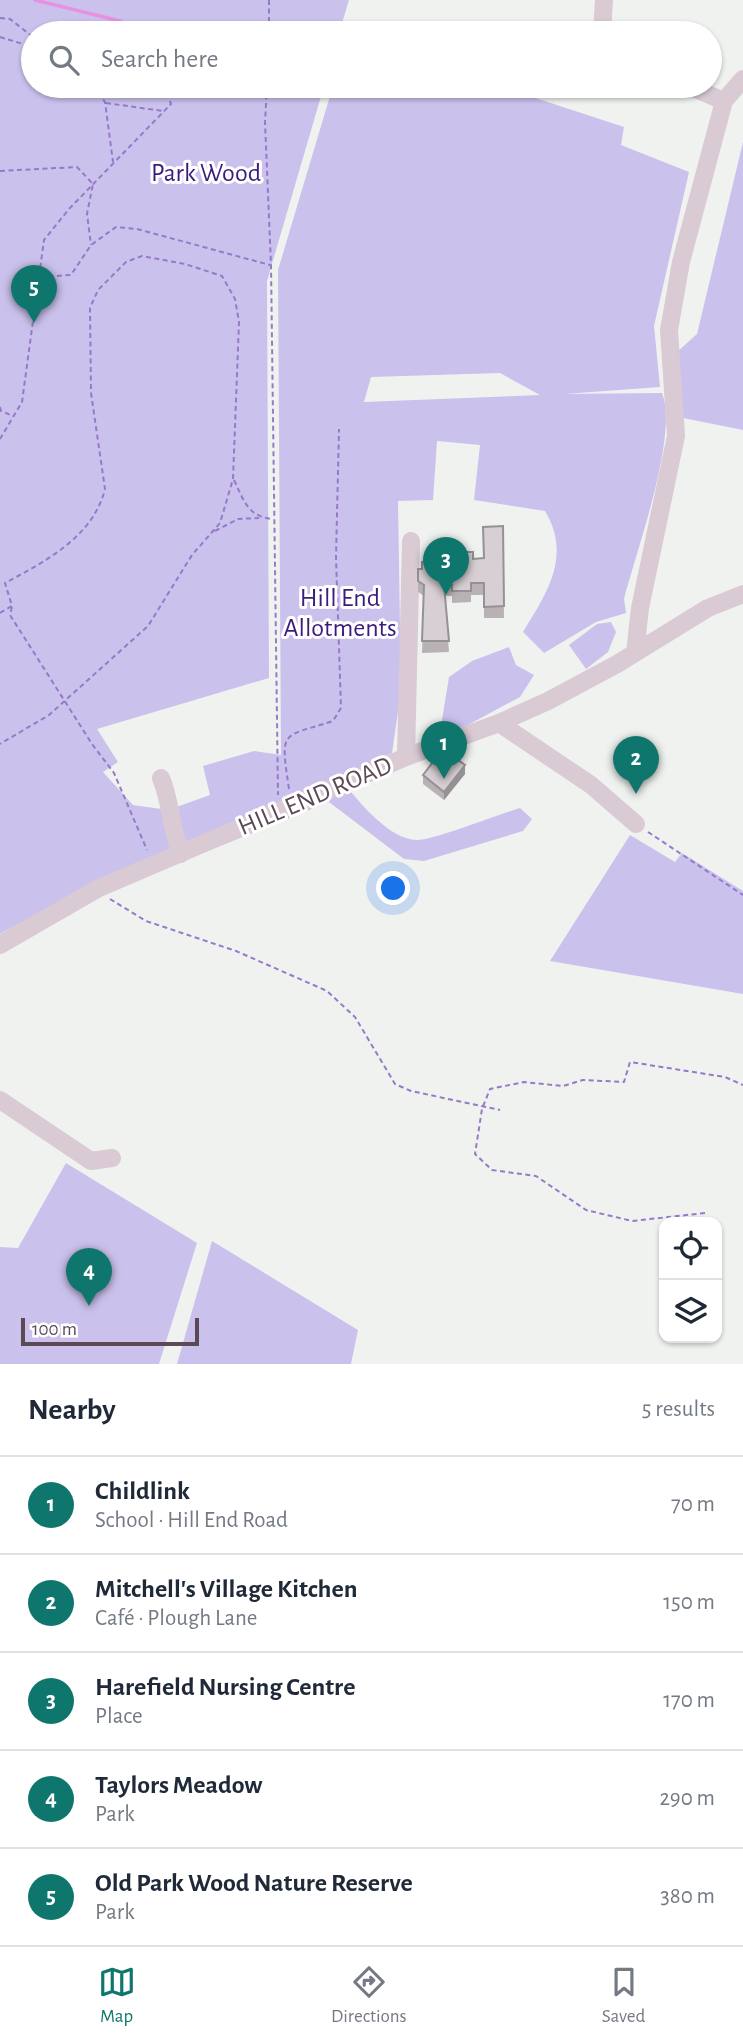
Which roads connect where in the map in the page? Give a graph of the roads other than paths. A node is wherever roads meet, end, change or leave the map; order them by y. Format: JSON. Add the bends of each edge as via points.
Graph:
{"nodes":[{"id":1,"x":604,"y":0,"type":"edge"},
{"id":2,"x":603,"y":21,"type":"edge"},
{"id":3,"x":743,"y":79,"type":"edge"},
{"id":4,"x":717,"y":98,"type":"edge"},
{"id":5,"x":724,"y":101,"type":"junction"},
{"id":6,"x":411,"y":541,"type":"dead end"},
{"id":7,"x":743,"y":594,"type":"edge"},
{"id":8,"x":635,"y":653,"type":"junction"},
{"id":9,"x":499,"y":723,"type":"junction"},
{"id":10,"x":407,"y":757,"type":"junction"},
{"id":11,"x":161,"y":778,"type":"dead end"},
{"id":12,"x":636,"y":824,"type":"road end"},
{"id":13,"x":181,"y":854,"type":"junction"},
{"id":14,"x":0,"y":945,"type":"edge"},
{"id":15,"x":0,"y":1100,"type":"edge"},
{"id":16,"x":112,"y":1158,"type":"dead end"}],
"edges":[{"from":1,"to":2,"type":"street"},
{"from":3,"to":5,"type":"street"},
{"from":4,"to":5,"type":"street"},
{"from":5,"to":8,"type":"street","via":[[681,262],[669,330],[676,436]]},
{"from":6,"to":10,"type":"street"},
{"from":7,"to":8,"type":"street","name":"HILL END ROAD","via":[[708,608]]},
{"from":8,"to":9,"type":"street","name":"HILL END ROAD"},
{"from":9,"to":10,"type":"street","name":"HILL END ROAD"},
{"from":9,"to":12,"type":"street","via":[[591,785]]},
{"from":10,"to":13,"type":"street","name":"HILL END ROAD"},
{"from":11,"to":13,"type":"street"},
{"from":13,"to":14,"type":"street","name":"HILL END ROAD","via":[[99,888]]},
{"from":15,"to":16,"type":"street","via":[[91,1160]]}]}
